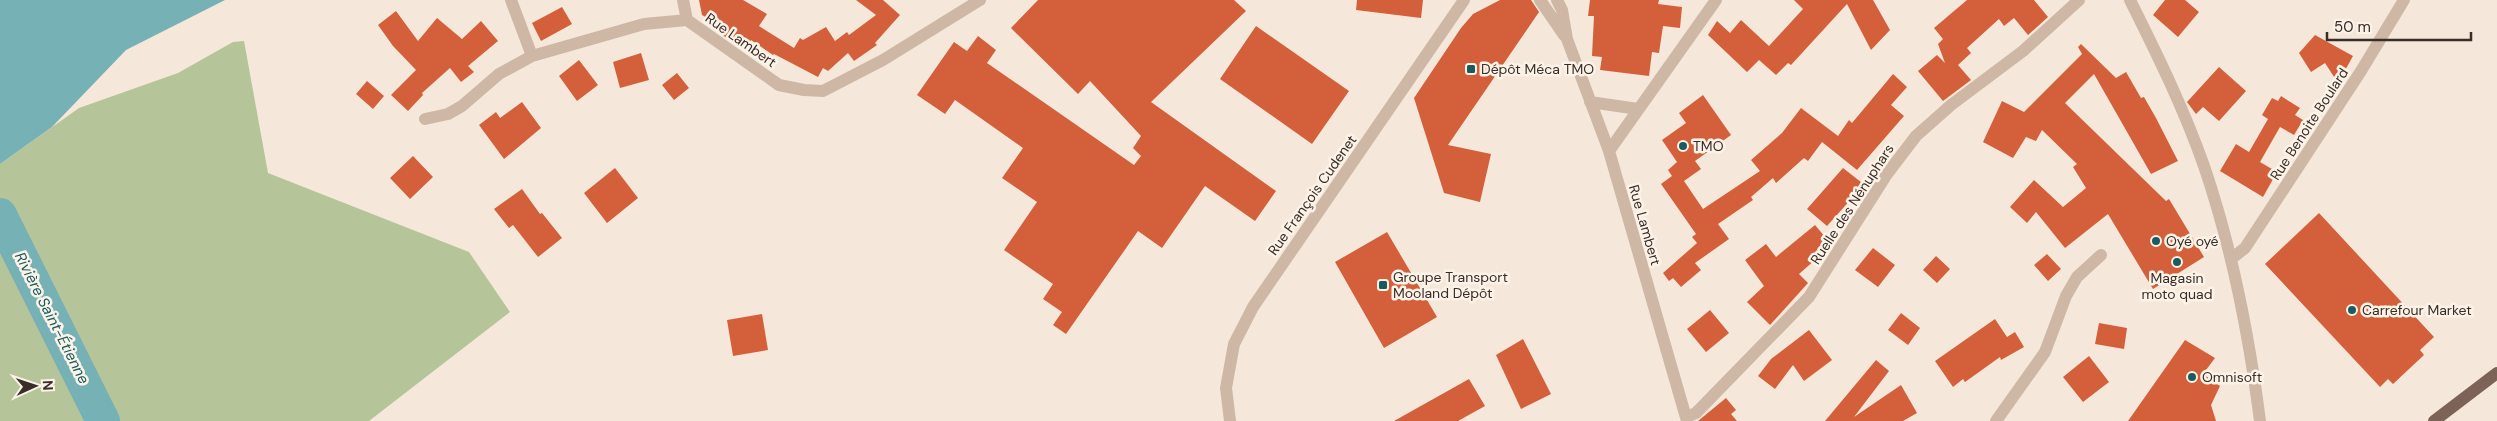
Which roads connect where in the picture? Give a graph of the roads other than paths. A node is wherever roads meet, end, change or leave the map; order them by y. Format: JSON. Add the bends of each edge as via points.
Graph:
{"nodes":[{"id":1,"x":511,"y":0,"type":"edge"},
{"id":2,"x":683,"y":0,"type":"edge"},
{"id":3,"x":980,"y":0,"type":"edge"},
{"id":4,"x":1465,"y":0,"type":"edge"},
{"id":5,"x":1540,"y":0,"type":"edge"},
{"id":6,"x":1557,"y":0,"type":"edge"},
{"id":7,"x":1716,"y":0,"type":"edge"},
{"id":8,"x":2079,"y":0,"type":"edge"},
{"id":9,"x":2130,"y":0,"type":"edge"},
{"id":10,"x":2404,"y":0,"type":"edge"},
{"id":11,"x":686,"y":20,"type":"junction"},
{"id":12,"x":1567,"y":39,"type":"junction"},
{"id":13,"x":532,"y":56,"type":"junction"},
{"id":14,"x":1590,"y":102,"type":"junction"},
{"id":15,"x":1638,"y":109,"type":"junction"},
{"id":16,"x":425,"y":119,"type":"dead end"},
{"id":17,"x":1609,"y":151,"type":"junction"},
{"id":18,"x":2101,"y":255,"type":"dead end"},
{"id":19,"x":2231,"y":259,"type":"junction"},
{"id":20,"x":2497,"y":373,"type":"edge"},
{"id":21,"x":1686,"y":419,"type":"edge"},
{"id":22,"x":1230,"y":421,"type":"edge"},
{"id":23,"x":1996,"y":421,"type":"edge"},
{"id":24,"x":2260,"y":421,"type":"edge"},
{"id":25,"x":2434,"y":421,"type":"edge"}],
"edges":[{"from":1,"to":13,"type":"street"},
{"from":2,"to":11,"type":"street"},
{"from":3,"to":11,"type":"street","name":"Rue Lambert","via":[[883,60],[823,91],[779,85]]},
{"from":4,"to":22,"type":"street","name":"Rue François Cudenet","via":[[1253,307],[1234,344],[1226,388]]},
{"from":5,"to":12,"type":"street","name":"Rue Lambert"},
{"from":6,"to":12,"type":"street","name":"Rue Lambert"},
{"from":7,"to":15,"type":"street"},
{"from":8,"to":21,"type":"street","name":"Ruelle des Nénuphars","via":[[2023,51],[1951,105],[1916,136],[1887,174],[1809,297],[1696,413]]},
{"from":9,"to":19,"type":"street","via":[[2168,77],[2204,166]]},
{"from":10,"to":19,"type":"street","name":"Rue Benoite Boulard","via":[[2245,248]]},
{"from":11,"to":13,"type":"street","name":"Rue Lambert","via":[[644,24]]},
{"from":12,"to":14,"type":"street","name":"Rue Lambert"},
{"from":13,"to":16,"type":"street","name":"Rue Lambert","via":[[499,74],[462,106],[448,114]]},
{"from":14,"to":15,"type":"street"},
{"from":14,"to":17,"type":"street","name":"Rue Lambert"},
{"from":15,"to":17,"type":"street"},
{"from":17,"to":21,"type":"street","name":"Rue Lambert"},
{"from":18,"to":23,"type":"street","via":[[2077,277],[2066,296],[2046,352]]},
{"from":19,"to":24,"type":"street"},
{"from":20,"to":25,"type":"main road"}]}
